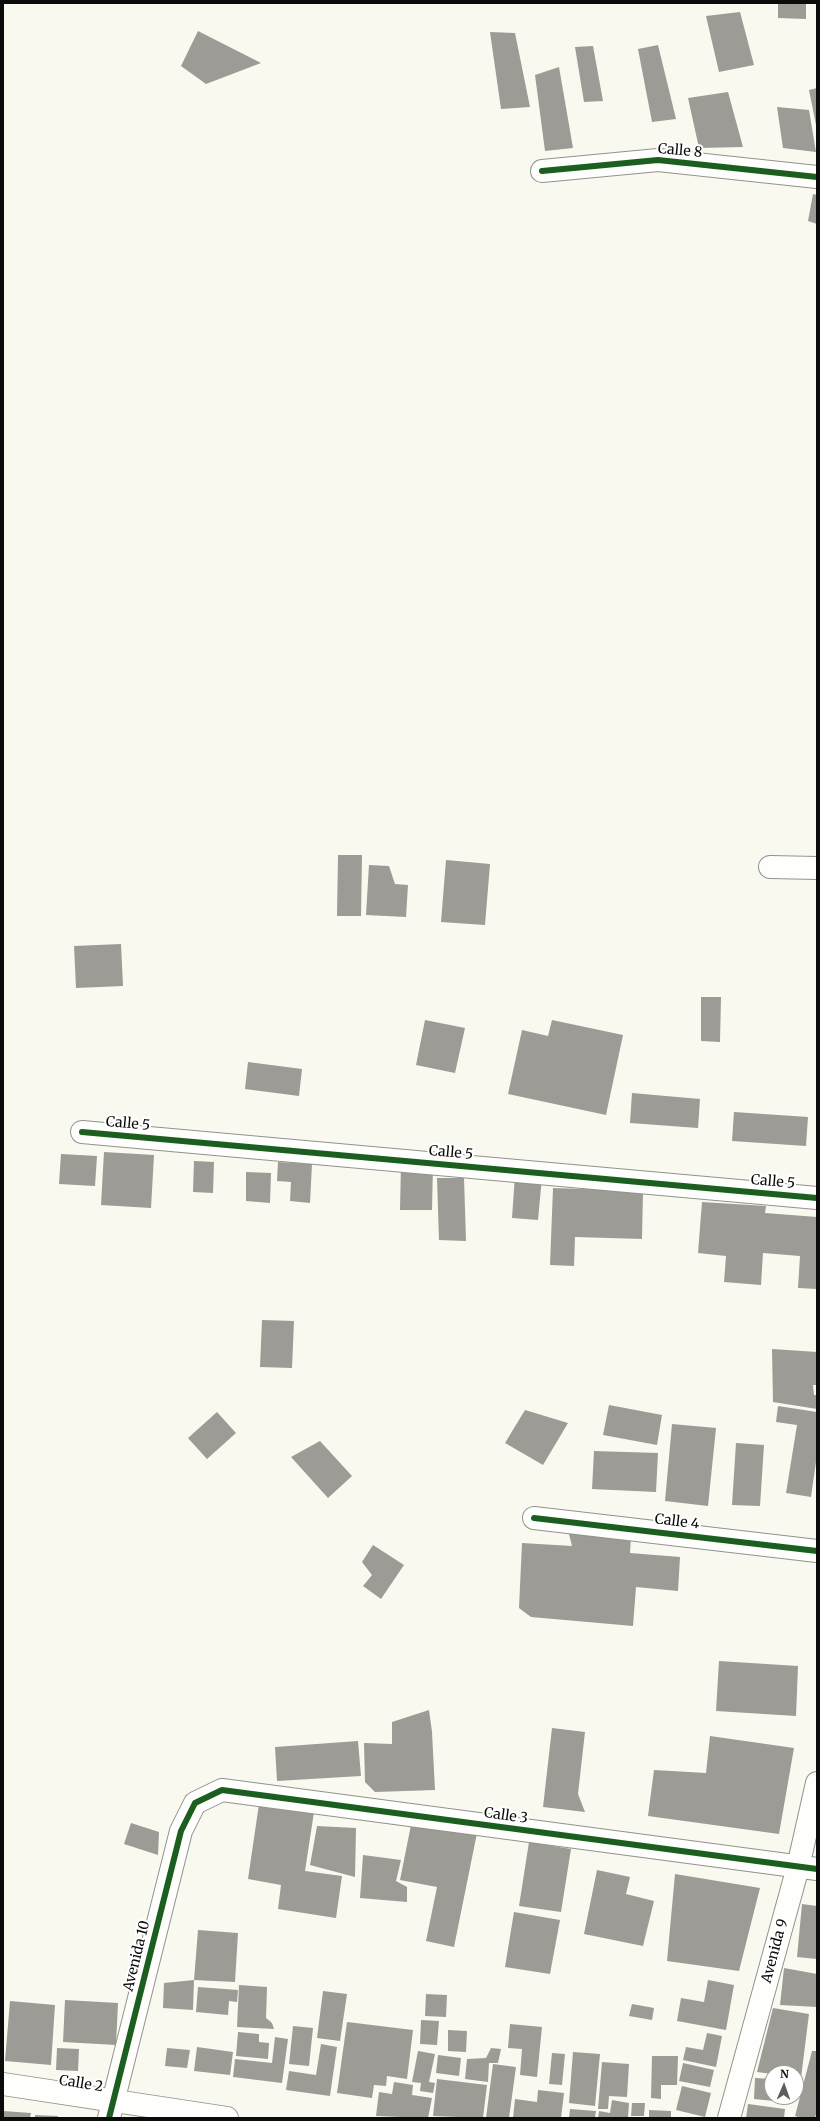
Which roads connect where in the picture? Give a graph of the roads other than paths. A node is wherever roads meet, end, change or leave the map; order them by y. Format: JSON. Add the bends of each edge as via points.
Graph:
{"nodes":[{"id":1,"x":542,"y":171,"type":"dead end"},
{"id":2,"x":817,"y":177,"type":"edge"},
{"id":3,"x":770,"y":867,"type":"dead end"},
{"id":4,"x":817,"y":868,"type":"edge"},
{"id":5,"x":82,"y":1132,"type":"dead end"},
{"id":6,"x":817,"y":1198,"type":"edge"},
{"id":7,"x":534,"y":1518,"type":"dead end"},
{"id":8,"x":817,"y":1550,"type":"edge"},
{"id":9,"x":817,"y":1783,"type":"edge"},
{"id":10,"x":195,"y":1802,"type":"joint"},
{"id":11,"x":808,"y":1868,"type":"edge"},
{"id":12,"x":3,"y":2084,"type":"edge"},
{"id":13,"x":111,"y":2110,"type":"edge"},
{"id":14,"x":227,"y":2118,"type":"edge"},
{"id":15,"x":729,"y":2118,"type":"edge"}],
"edges":[{"from":1,"to":2,"type":"street","name":"Calle 8","via":[[658,160]]},
{"from":3,"to":4,"type":"street"},
{"from":5,"to":6,"type":"street","name":"Calle 5"},
{"from":7,"to":8,"type":"street","name":"Calle 4"},
{"from":9,"to":11,"type":"street","name":"Avenida 9"},
{"from":10,"to":11,"type":"street","name":"Calle 3","via":[[222,1790]]},
{"from":10,"to":13,"type":"street","name":"Avenida 10","via":[[181,1831]]},
{"from":11,"to":15,"type":"street","name":"Avenida 9"},
{"from":12,"to":13,"type":"street","name":"Calle 2"},
{"from":13,"to":14,"type":"street","name":"Calle 2"}]}
